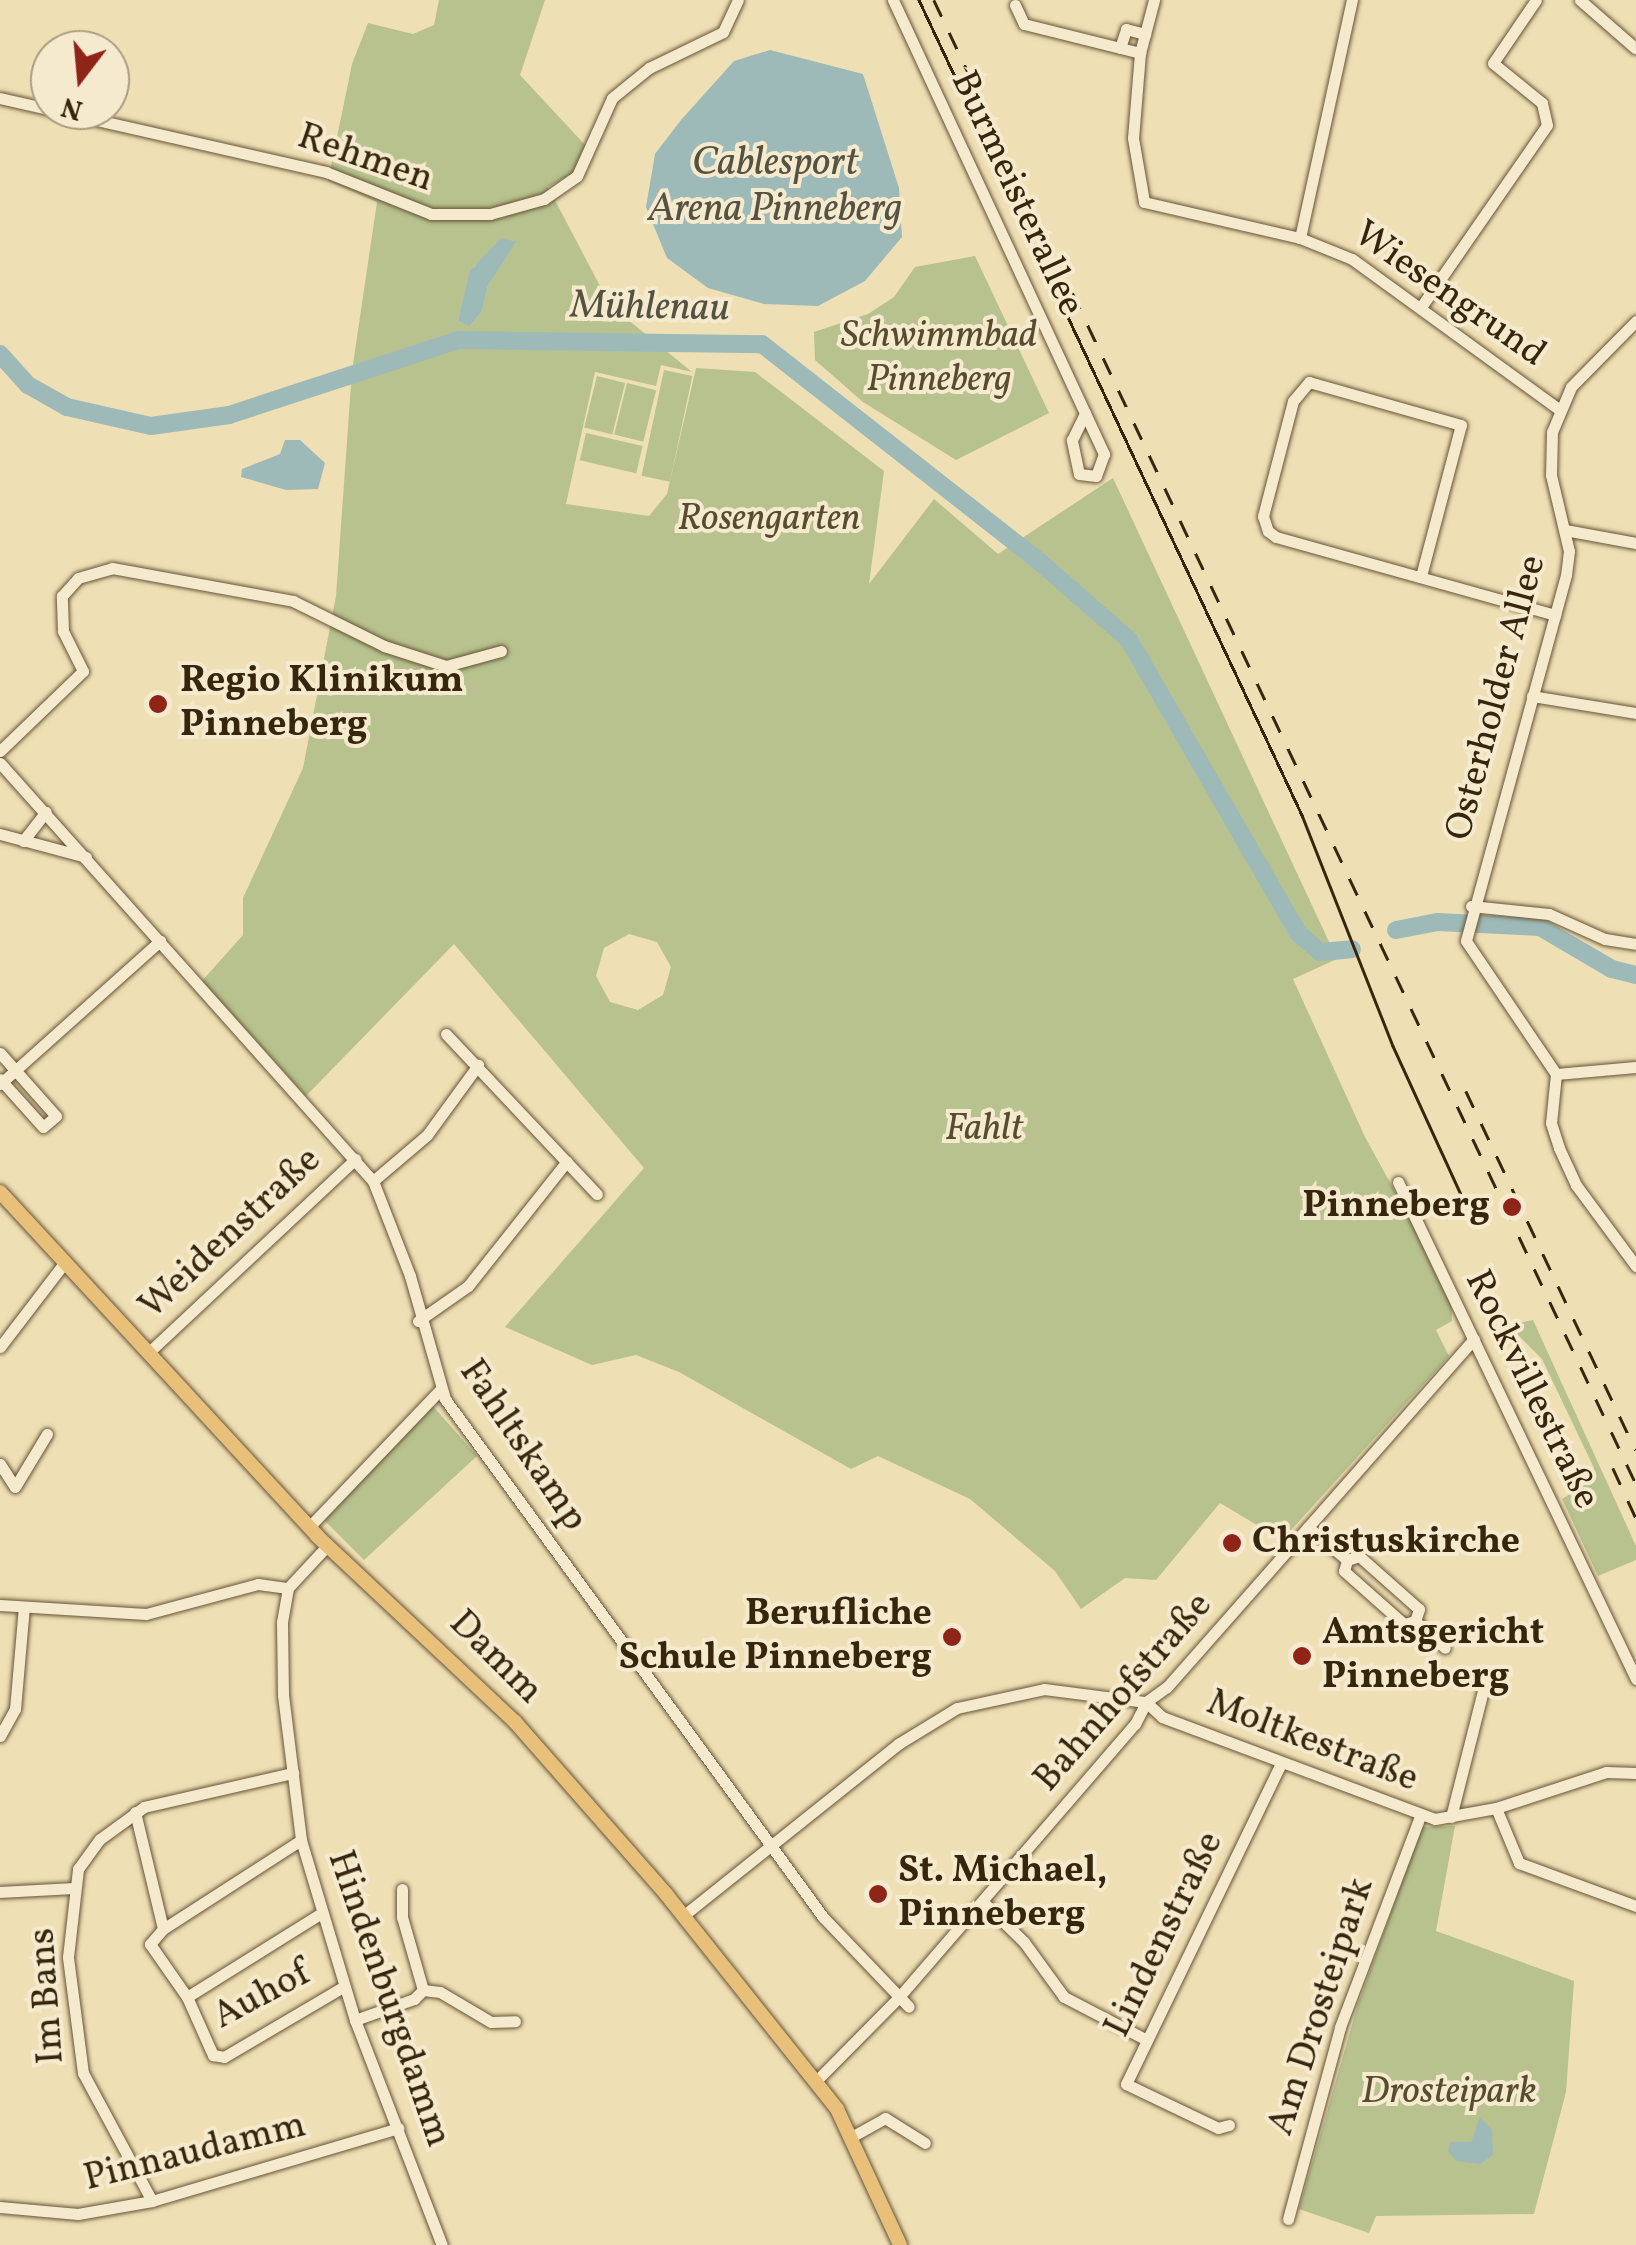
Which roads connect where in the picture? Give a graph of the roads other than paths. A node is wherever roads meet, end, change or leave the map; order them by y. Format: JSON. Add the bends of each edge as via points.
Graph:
{"nodes":[{"id":1,"x":738,"y":0,"type":"edge"},
{"id":2,"x":894,"y":0,"type":"edge"},
{"id":3,"x":1154,"y":0,"type":"edge"},
{"id":4,"x":1352,"y":0,"type":"edge"},
{"id":5,"x":1536,"y":0,"type":"edge"},
{"id":6,"x":1580,"y":0,"type":"edge"},
{"id":7,"x":1015,"y":5,"type":"dead end"},
{"id":8,"x":1145,"y":34,"type":"junction"},
{"id":9,"x":1120,"y":48,"type":"junction"},
{"id":10,"x":1635,"y":48,"type":"edge"},
{"id":11,"x":1140,"y":54,"type":"junction"},
{"id":12,"x":0,"y":98,"type":"edge"},
{"id":13,"x":1300,"y":238,"type":"junction"},
{"id":14,"x":1421,"y":306,"type":"junction"},
{"id":15,"x":1636,"y":321,"type":"edge"},
{"id":16,"x":1560,"y":410,"type":"junction"},
{"id":17,"x":1085,"y":413,"type":"junction"},
{"id":18,"x":1565,"y":530,"type":"junction"},
{"id":19,"x":1636,"y":544,"type":"edge"},
{"id":20,"x":1421,"y":576,"type":"junction"},
{"id":21,"x":1555,"y":615,"type":"junction"},
{"id":22,"x":502,"y":651,"type":"dead end"},
{"id":23,"x":1532,"y":696,"type":"junction"},
{"id":24,"x":1636,"y":713,"type":"edge"},
{"id":25,"x":0,"y":751,"type":"edge"},
{"id":26,"x":0,"y":763,"type":"edge"},
{"id":27,"x":46,"y":812,"type":"junction"},
{"id":28,"x":0,"y":834,"type":"edge"},
{"id":29,"x":22,"y":840,"type":"junction"},
{"id":30,"x":86,"y":857,"type":"junction"},
{"id":31,"x":1470,"y":908,"type":"junction"},
{"id":32,"x":160,"y":941,"type":"junction"},
{"id":33,"x":1636,"y":944,"type":"edge"},
{"id":34,"x":446,"y":1034,"type":"dead end"},
{"id":35,"x":0,"y":1052,"type":"edge"},
{"id":36,"x":478,"y":1065,"type":"junction"},
{"id":37,"x":1636,"y":1067,"type":"edge"},
{"id":38,"x":16,"y":1070,"type":"junction"},
{"id":39,"x":1556,"y":1074,"type":"junction"},
{"id":40,"x":1,"y":1082,"type":"edge"},
{"id":41,"x":354,"y":1159,"type":"junction"},
{"id":42,"x":567,"y":1161,"type":"junction"},
{"id":43,"x":372,"y":1181,"type":"junction"},
{"id":44,"x":1398,"y":1182,"type":"dead end"},
{"id":45,"x":0,"y":1192,"type":"edge"},
{"id":46,"x":597,"y":1194,"type":"dead end"},
{"id":47,"x":65,"y":1262,"type":"junction"},
{"id":48,"x":1636,"y":1266,"type":"edge"},
{"id":49,"x":418,"y":1321,"type":"junction"},
{"id":50,"x":1474,"y":1339,"type":"junction"},
{"id":51,"x":0,"y":1347,"type":"edge"},
{"id":52,"x":148,"y":1353,"type":"junction"},
{"id":53,"x":440,"y":1390,"type":"junction"},
{"id":54,"x":47,"y":1434,"type":"dead end"},
{"id":55,"x":0,"y":1464,"type":"edge"},
{"id":56,"x":1308,"y":1526,"type":"junction"},
{"id":57,"x":309,"y":1528,"type":"junction"},
{"id":58,"x":327,"y":1546,"type":"junction"},
{"id":59,"x":1346,"y":1560,"type":"junction"},
{"id":60,"x":288,"y":1588,"type":"junction"},
{"id":61,"x":0,"y":1605,"type":"edge"},
{"id":62,"x":24,"y":1607,"type":"junction"},
{"id":63,"x":1415,"y":1621,"type":"junction"},
{"id":64,"x":1445,"y":1648,"type":"dead end"},
{"id":65,"x":1636,"y":1679,"type":"edge"},
{"id":66,"x":1484,"y":1683,"type":"dead end"},
{"id":67,"x":1146,"y":1702,"type":"junction"},
{"id":68,"x":0,"y":1736,"type":"edge"},
{"id":69,"x":1281,"y":1764,"type":"junction"},
{"id":70,"x":293,"y":1773,"type":"junction"},
{"id":71,"x":1636,"y":1773,"type":"edge"},
{"id":72,"x":1496,"y":1808,"type":"junction"},
{"id":73,"x":135,"y":1812,"type":"junction"},
{"id":74,"x":1420,"y":1816,"type":"junction"},
{"id":75,"x":1451,"y":1817,"type":"junction"},
{"id":76,"x":301,"y":1840,"type":"junction"},
{"id":77,"x":770,"y":1847,"type":"junction"},
{"id":78,"x":73,"y":1888,"type":"junction"},
{"id":79,"x":402,"y":1889,"type":"dead end"},
{"id":80,"x":0,"y":1892,"type":"edge"},
{"id":81,"x":983,"y":1902,"type":"junction"},
{"id":82,"x":1636,"y":1906,"type":"edge"},
{"id":83,"x":320,"y":1914,"type":"junction"},
{"id":84,"x":684,"y":1915,"type":"junction"},
{"id":85,"x":163,"y":1929,"type":"junction"},
{"id":86,"x":343,"y":1987,"type":"junction"},
{"id":87,"x":423,"y":1990,"type":"junction"},
{"id":88,"x":187,"y":1997,"type":"junction"},
{"id":89,"x":899,"y":1997,"type":"junction"},
{"id":90,"x":909,"y":2008,"type":"dead end"},
{"id":91,"x":354,"y":2020,"type":"junction"},
{"id":92,"x":515,"y":2020,"type":"dead end"},
{"id":93,"x":1147,"y":2040,"type":"junction"},
{"id":94,"x":815,"y":2082,"type":"junction"},
{"id":95,"x":1229,"y":2125,"type":"dead end"},
{"id":96,"x":398,"y":2128,"type":"junction"},
{"id":97,"x":853,"y":2136,"type":"junction"},
{"id":98,"x":925,"y":2143,"type":"dead end"},
{"id":99,"x":152,"y":2201,"type":"junction"},
{"id":100,"x":2,"y":2208,"type":"edge"},
{"id":101,"x":1288,"y":2219,"type":"dead end"},
{"id":102,"x":442,"y":2245,"type":"edge"},
{"id":103,"x":900,"y":2245,"type":"edge"}],
"edges":[{"from":1,"to":12,"type":"street","name":"Rehmen","via":[[723,32],[650,68],[612,98],[577,176],[544,200],[490,214],[430,214],[326,172]]},
{"from":2,"to":17,"type":"street","name":"Burmeisterallee"},
{"from":3,"to":8,"type":"street"},
{"from":4,"to":13,"type":"street"},
{"from":5,"to":14,"type":"street","via":[[1494,63],[1542,104],[1547,125]]},
{"from":6,"to":10,"type":"street"},
{"from":7,"to":9,"type":"street","via":[[1024,24]]},
{"from":8,"to":9,"type":"street","via":[[1126,29]]},
{"from":8,"to":11,"type":"street"},
{"from":9,"to":11,"type":"street"},
{"from":11,"to":13,"type":"street","name":"Wiesengrund","via":[[1133,138],[1144,202]]},
{"from":13,"to":14,"type":"street","name":"Wiesengrund","via":[[1352,259]]},
{"from":14,"to":16,"type":"street","name":"Wiesengrund"},
{"from":15,"to":16,"type":"street","name":"Osterholder Allee","via":[[1571,387]]},
{"from":16,"to":18,"type":"street","name":"Osterholder Allee","via":[[1550,454]]},
{"from":17,"to":17,"type":"street","name":"Burmeisterallee","via":[[1104,454],[1096,476],[1079,474],[1072,440]]},
{"from":18,"to":19,"type":"street"},
{"from":18,"to":21,"type":"street","name":"Osterholder Allee","via":[[1569,552]]},
{"from":20,"to":20,"type":"street","via":[[1460,425],[1309,382],[1292,401],[1263,524],[1276,536]]},
{"from":20,"to":21,"type":"street"},
{"from":21,"to":23,"type":"street","name":"Osterholder Allee"},
{"from":22,"to":25,"type":"street","via":[[446,666],[384,646],[293,601],[112,568],[78,578],[62,596],[63,631],[83,671]]},
{"from":23,"to":24,"type":"street"},
{"from":23,"to":31,"type":"street","name":"Osterholder Allee"},
{"from":26,"to":27,"type":"street","name":"Fahltskamp"},
{"from":27,"to":29,"type":"street"},
{"from":27,"to":30,"type":"street","name":"Fahltskamp"},
{"from":28,"to":29,"type":"street"},
{"from":29,"to":30,"type":"street"},
{"from":30,"to":32,"type":"street","name":"Fahltskamp"},
{"from":31,"to":33,"type":"street","via":[[1549,914],[1605,939]]},
{"from":31,"to":39,"type":"street","name":"Osterholder Allee","via":[[1466,941]]},
{"from":32,"to":38,"type":"street"},
{"from":32,"to":41,"type":"street","name":"Fahltskamp"},
{"from":34,"to":36,"type":"street"},
{"from":35,"to":38,"type":"street"},
{"from":36,"to":42,"type":"street"},
{"from":36,"to":43,"type":"street","via":[[428,1136]]},
{"from":37,"to":39,"type":"street"},
{"from":38,"to":40,"type":"street"},
{"from":38,"to":40,"type":"street","via":[[56,1116],[43,1127]]},
{"from":39,"to":48,"type":"street","via":[[1551,1123],[1559,1148],[1576,1184]]},
{"from":41,"to":43,"type":"street","name":"Fahltskamp"},
{"from":41,"to":52,"type":"street","name":"Weidenstraße"},
{"from":42,"to":46,"type":"street"},
{"from":42,"to":49,"type":"street","via":[[468,1286]]},
{"from":43,"to":49,"type":"street","name":"Fahltskamp","via":[[410,1276]]},
{"from":44,"to":50,"type":"street","name":"Rockvillestraße"},
{"from":45,"to":47,"type":"main road","name":"Damm"},
{"from":47,"to":51,"type":"street"},
{"from":47,"to":52,"type":"main road","name":"Damm"},
{"from":49,"to":53,"type":"street","name":"Fahltskamp"},
{"from":50,"to":56,"type":"street","name":"Bahnhofstraße"},
{"from":50,"to":65,"type":"street","name":"Rockvillestraße"},
{"from":52,"to":57,"type":"main road","name":"Damm"},
{"from":53,"to":57,"type":"street"},
{"from":53,"to":77,"type":"street","name":"Fahltskamp"},
{"from":54,"to":55,"type":"street","via":[[15,1487]]},
{"from":56,"to":59,"type":"street"},
{"from":56,"to":67,"type":"street","name":"Bahnhofstraße"},
{"from":57,"to":58,"type":"main road","name":"Damm"},
{"from":58,"to":60,"type":"street"},
{"from":58,"to":84,"type":"main road","name":"Damm","via":[[514,1722]]},
{"from":59,"to":63,"type":"street","via":[[1344,1571],[1404,1624]]},
{"from":59,"to":63,"type":"street","via":[[1359,1556],[1418,1609]]},
{"from":60,"to":62,"type":"street","via":[[258,1584],[146,1614]]},
{"from":60,"to":70,"type":"street","name":"Hindenburgdamm","via":[[281,1642]]},
{"from":61,"to":62,"type":"street"},
{"from":62,"to":68,"type":"street","via":[[15,1708]]},
{"from":63,"to":64,"type":"street"},
{"from":66,"to":75,"type":"street"},
{"from":67,"to":69,"type":"street","name":"Moltkestraße","via":[[1162,1717]]},
{"from":67,"to":77,"type":"street","via":[[1044,1689],[957,1708],[898,1744]]},
{"from":67,"to":81,"type":"street","name":"Bahnhofstraße","via":[[1135,1724]]},
{"from":69,"to":74,"type":"street","name":"Moltkestraße"},
{"from":69,"to":93,"type":"street","name":"Lindenstraße"},
{"from":70,"to":73,"type":"street","name":"Im Bans"},
{"from":70,"to":76,"type":"street","name":"Hindenburgdamm"},
{"from":71,"to":72,"type":"street","name":"Moltkestraße","via":[[1606,1772]]},
{"from":72,"to":75,"type":"street","name":"Moltkestraße"},
{"from":72,"to":82,"type":"street","via":[[1519,1863]]},
{"from":73,"to":78,"type":"street","name":"Im Bans","via":[[87,1854]]},
{"from":73,"to":85,"type":"street","name":"Auhof"},
{"from":74,"to":75,"type":"street","name":"Moltkestraße"},
{"from":74,"to":101,"type":"street","name":"Am Drosteipark","via":[[1340,2027]]},
{"from":76,"to":83,"type":"street","name":"Hindenburgdamm"},
{"from":76,"to":85,"type":"street"},
{"from":77,"to":84,"type":"street"},
{"from":77,"to":89,"type":"street","name":"Fahltskamp","via":[[829,1925]]},
{"from":78,"to":80,"type":"street","name":"Im Bans"},
{"from":78,"to":99,"type":"street","name":"Im Bans","via":[[68,1956],[82,2073]]},
{"from":79,"to":87,"type":"street","via":[[402,1917]]},
{"from":81,"to":89,"type":"street","name":"Bahnhofstraße"},
{"from":81,"to":93,"type":"street","via":[[1024,1942],[1064,1997]]},
{"from":83,"to":86,"type":"street","name":"Hindenburgdamm"},
{"from":83,"to":88,"type":"street","name":"Auhof"},
{"from":84,"to":94,"type":"main road","name":"Damm"},
{"from":85,"to":88,"type":"street","name":"Auhof","via":[[150,1944]]},
{"from":86,"to":88,"type":"street","name":"Auhof","via":[[224,2057],[213,2056]]},
{"from":86,"to":91,"type":"street","name":"Hindenburgdamm"},
{"from":87,"to":91,"type":"street"},
{"from":87,"to":92,"type":"street","via":[[440,1992],[491,2022]]},
{"from":89,"to":90,"type":"street","name":"Fahltskamp"},
{"from":89,"to":94,"type":"street","name":"Bahnhofstraße"},
{"from":91,"to":96,"type":"street","name":"Hindenburgdamm"},
{"from":93,"to":95,"type":"street","name":"Lindenstraße","via":[[1126,2084],[1218,2128]]},
{"from":94,"to":97,"type":"main road","name":"Damm"},
{"from":96,"to":99,"type":"street","name":"Pinnaudamm"},
{"from":96,"to":102,"type":"street","name":"Hindenburgdamm"},
{"from":97,"to":98,"type":"street","via":[[885,2118]]},
{"from":97,"to":103,"type":"main road","name":"Damm"},
{"from":99,"to":100,"type":"street","name":"Pinnaudamm","via":[[78,2214]]}]}
